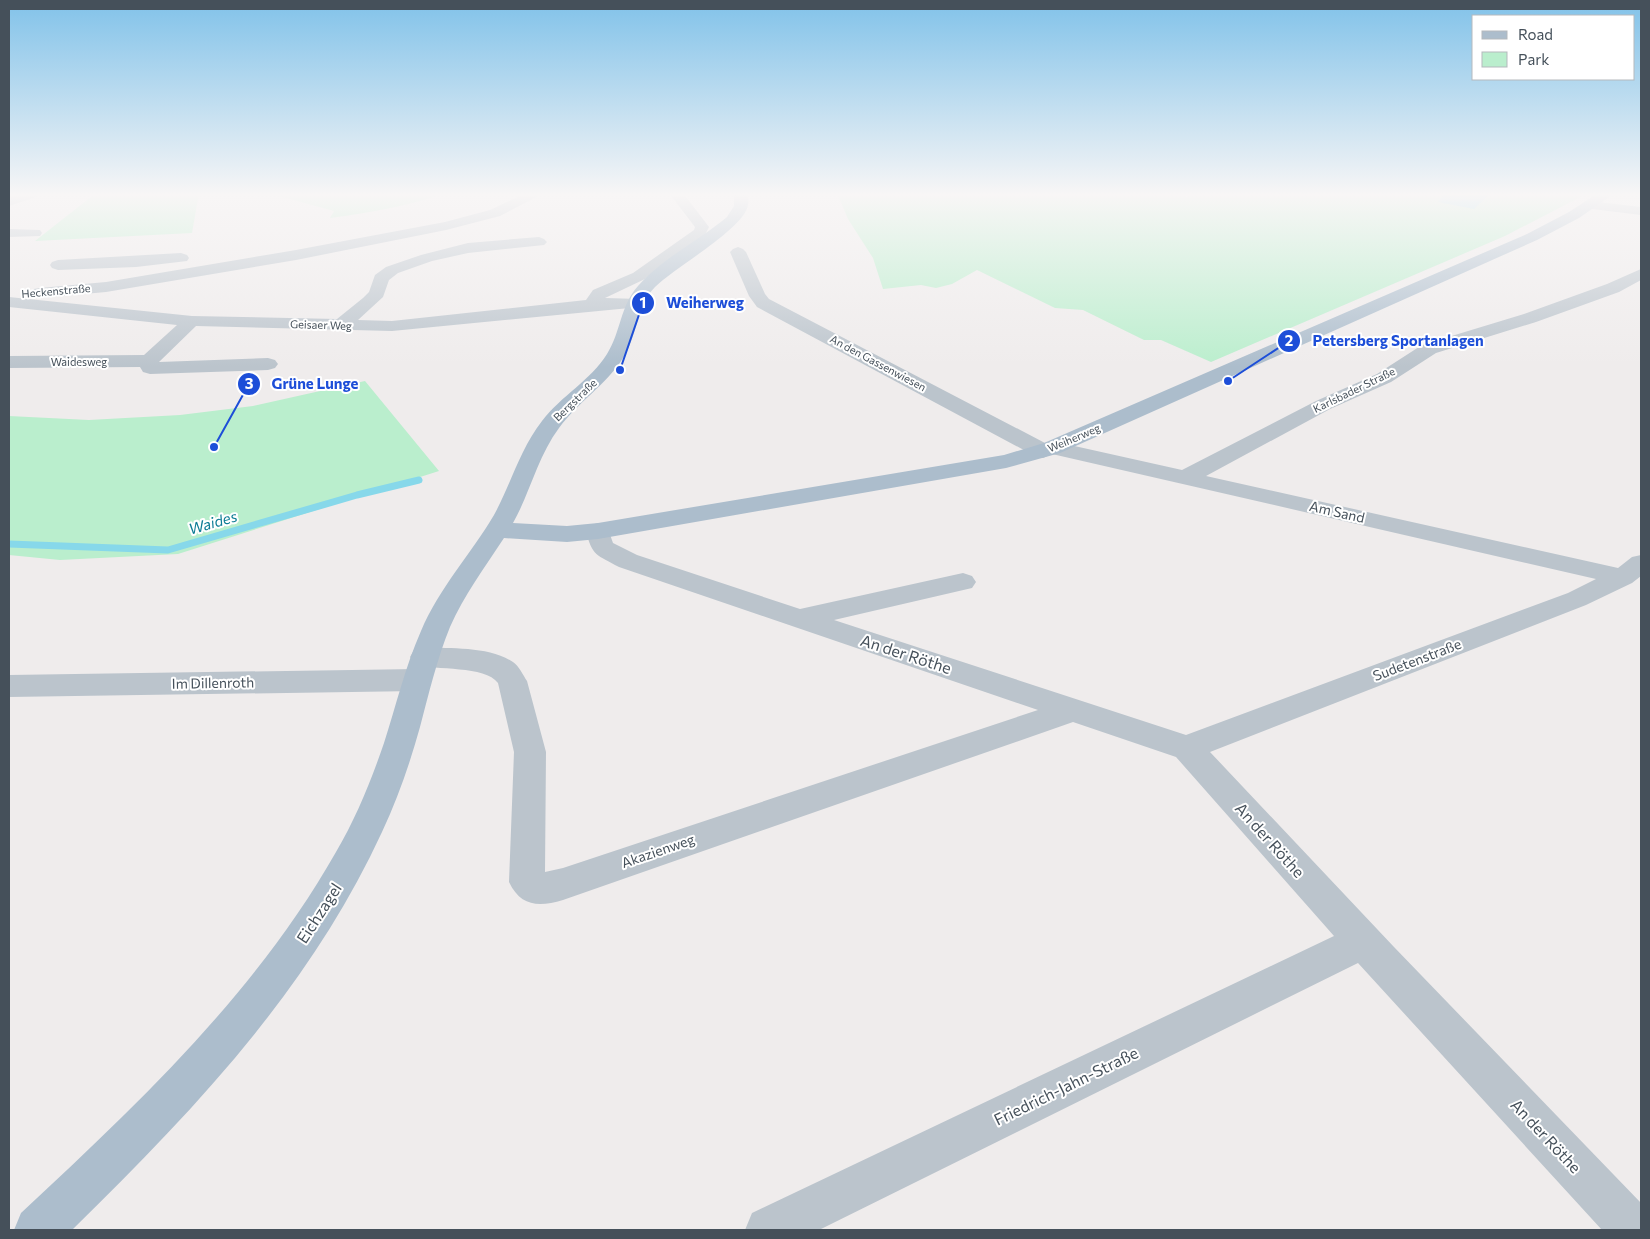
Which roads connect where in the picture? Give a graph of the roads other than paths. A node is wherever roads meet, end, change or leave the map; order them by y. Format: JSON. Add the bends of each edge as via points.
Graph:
{"nodes":[{"id":1,"x":256,"y":251,"type":"edge"},
{"id":2,"x":308,"y":251,"type":"edge"},
{"id":3,"x":317,"y":251,"type":"edge"},
{"id":4,"x":456,"y":251,"type":"edge"},
{"id":5,"x":674,"y":251,"type":"edge"},
{"id":6,"x":692,"y":251,"type":"edge"},
{"id":7,"x":1500,"y":251,"type":"edge"},
{"id":8,"x":311,"y":252,"type":"junction"},
{"id":9,"x":738,"y":252,"type":"dead end"},
{"id":10,"x":58,"y":265,"type":"dead end"},
{"id":11,"x":1641,"y":274,"type":"edge"},
{"id":12,"x":9,"y":296,"type":"edge"},
{"id":13,"x":9,"y":302,"type":"edge"},
{"id":14,"x":634,"y":303,"type":"junction"},
{"id":15,"x":593,"y":305,"type":"junction"},
{"id":16,"x":192,"y":321,"type":"junction"},
{"id":17,"x":340,"y":326,"type":"junction"},
{"id":18,"x":149,"y":361,"type":"junction"},
{"id":19,"x":9,"y":362,"type":"edge"},
{"id":20,"x":268,"y":364,"type":"dead end"},
{"id":21,"x":1047,"y":449,"type":"junction"},
{"id":22,"x":1185,"y":478,"type":"junction"},
{"id":23,"x":496,"y":530,"type":"junction"},
{"id":24,"x":598,"y":530,"type":"junction"},
{"id":25,"x":1632,"y":570,"type":"edge"},
{"id":26,"x":963,"y":582,"type":"dead end"},
{"id":27,"x":798,"y":618,"type":"junction"},
{"id":28,"x":421,"y":668,"type":"junction"},
{"id":29,"x":9,"y":686,"type":"edge"},
{"id":30,"x":1072,"y":710,"type":"junction"},
{"id":31,"x":1187,"y":748,"type":"junction"},
{"id":32,"x":1363,"y":941,"type":"junction"},
{"id":33,"x":38,"y":1230,"type":"edge"},
{"id":34,"x":769,"y":1230,"type":"edge"},
{"id":35,"x":1634,"y":1230,"type":"edge"}],
"edges":[{"from":1,"to":10,"type":"street","name":"Heckenstraße","via":[[136,262]]},
{"from":2,"to":8,"type":"street","name":"Heckenstraße"},
{"from":3,"to":8,"type":"street","name":"Heckenstraße"},
{"from":4,"to":17,"type":"street","via":[[392,270],[381,278],[377,292],[369,302]]},
{"from":5,"to":15,"type":"street","via":[[639,276],[599,294]]},
{"from":6,"to":14,"type":"main road","name":"Bergstraße","via":[[654,280]]},
{"from":7,"to":21,"type":"main road","name":"Weiherweg"},
{"from":8,"to":12,"type":"street","name":"Heckenstraße","via":[[106,287]]},
{"from":9,"to":21,"type":"street","name":"An den Gassenwiesen","via":[[763,303]]},
{"from":11,"to":22,"type":"street","name":"Karlsbader Straße","via":[[1613,288],[1530,318],[1429,349],[1384,378]]},
{"from":13,"to":16,"type":"street","name":"Geisaer Weg"},
{"from":14,"to":15,"type":"street","name":"Geisaer Weg"},
{"from":14,"to":23,"type":"main road","name":"Bergstraße","via":[[619,350],[600,375],[551,423],[538,442]]},
{"from":15,"to":17,"type":"street","name":"Geisaer Weg","via":[[392,326]]},
{"from":16,"to":17,"type":"street","name":"Geisaer Weg"},
{"from":16,"to":18,"type":"street"},
{"from":18,"to":19,"type":"street","name":"Waidesweg"},
{"from":18,"to":20,"type":"street","name":"Waidesweg","via":[[150,368]]},
{"from":21,"to":22,"type":"street","name":"Am Sand"},
{"from":21,"to":24,"type":"main road","name":"Weiherweg","via":[[1006,461]]},
{"from":22,"to":25,"type":"street","name":"Am Sand"},
{"from":23,"to":24,"type":"main road","name":"Weiherweg","via":[[567,534]]},
{"from":23,"to":28,"type":"main road","name":"Eichzagel","via":[[446,606]]},
{"from":24,"to":27,"type":"street","name":"An der Röthe","via":[[602,547],[628,561]]},
{"from":25,"to":31,"type":"street","name":"Sudetenstraße","via":[[1577,599]]},
{"from":26,"to":27,"type":"street"},
{"from":27,"to":30,"type":"street","name":"An der Röthe"},
{"from":28,"to":29,"type":"street","name":"Im Dillenroth"},
{"from":28,"to":30,"type":"street","name":"Akazienweg","via":[[488,663],[504,670],[512,681],[530,752],[526,882],[537,889],[563,884]]},
{"from":28,"to":33,"type":"main road","name":"Eichzagel","via":[[395,758],[366,832],[301,941],[259,998],[207,1059]]},
{"from":30,"to":31,"type":"street","name":"An der Röthe"},
{"from":31,"to":32,"type":"street","name":"An der Röthe"},
{"from":32,"to":34,"type":"street","name":"Friedrich-Jahn-Straße"},
{"from":32,"to":35,"type":"street","name":"An der Röthe"}]}
